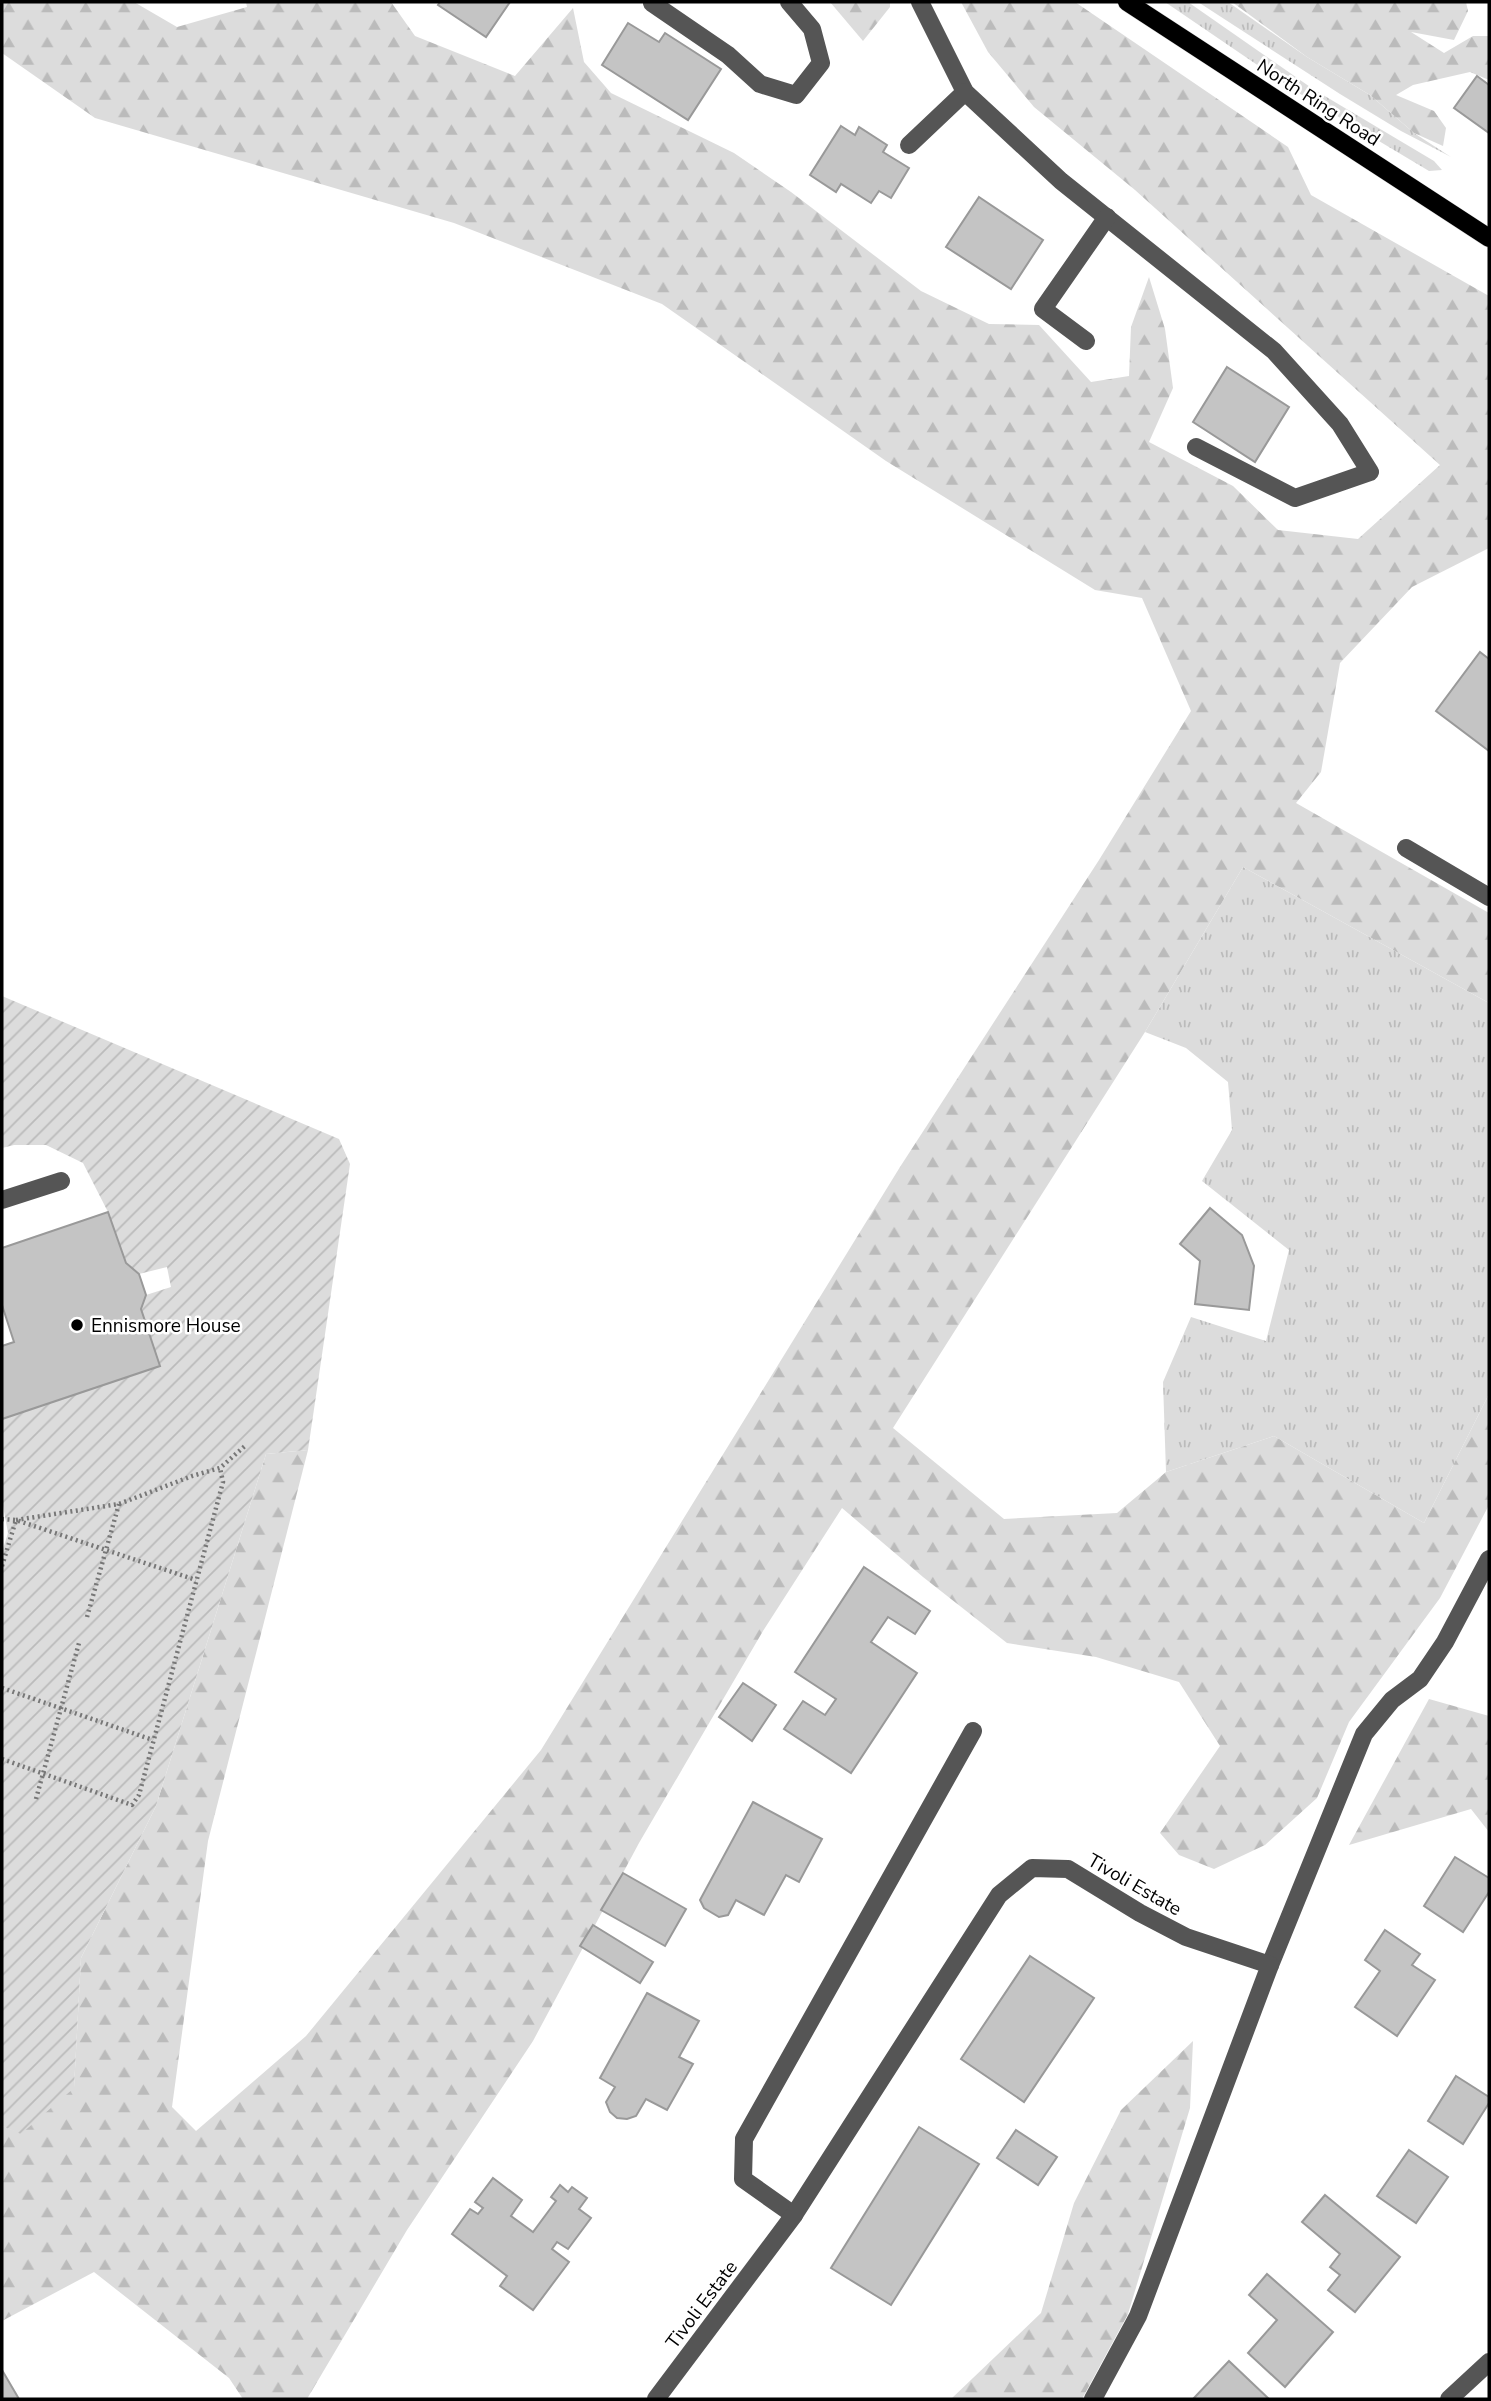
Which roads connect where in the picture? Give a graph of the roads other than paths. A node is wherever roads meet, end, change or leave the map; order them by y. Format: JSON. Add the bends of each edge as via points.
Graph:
{"nodes":[{"id":1,"x":789,"y":2,"type":"edge"},
{"id":2,"x":920,"y":2,"type":"edge"},
{"id":3,"x":1127,"y":2,"type":"edge"},
{"id":4,"x":652,"y":3,"type":"edge"},
{"id":5,"x":965,"y":92,"type":"junction"},
{"id":6,"x":909,"y":145,"type":"dead end"},
{"id":7,"x":1107,"y":217,"type":"junction"},
{"id":8,"x":1489,"y":238,"type":"edge"},
{"id":9,"x":1086,"y":341,"type":"dead end"},
{"id":10,"x":1196,"y":447,"type":"dead end"},
{"id":11,"x":1406,"y":848,"type":"dead end"},
{"id":12,"x":1489,"y":897,"type":"edge"},
{"id":13,"x":61,"y":1181,"type":"dead end"},
{"id":14,"x":2,"y":1200,"type":"edge"},
{"id":15,"x":1489,"y":1559,"type":"edge"},
{"id":16,"x":974,"y":1731,"type":"dead end"},
{"id":17,"x":1270,"y":1965,"type":"junction"},
{"id":18,"x":794,"y":2216,"type":"junction"},
{"id":19,"x":1489,"y":2362,"type":"edge"},
{"id":20,"x":656,"y":2399,"type":"edge"},
{"id":21,"x":1093,"y":2399,"type":"edge"},
{"id":22,"x":1448,"y":2399,"type":"edge"}],
"edges":[{"from":1,"to":4,"type":"street","via":[[812,29],[821,62],[796,95],[760,84],[728,55]]},
{"from":2,"to":5,"type":"street"},
{"from":3,"to":8,"type":"main road","name":"North Ring Road"},
{"from":5,"to":6,"type":"street"},
{"from":5,"to":7,"type":"street"},
{"from":7,"to":9,"type":"street","via":[[1043,309]]},
{"from":7,"to":10,"type":"street","via":[[1274,351],[1340,424],[1370,472],[1295,498]]},
{"from":11,"to":12,"type":"street"},
{"from":13,"to":14,"type":"street"},
{"from":15,"to":17,"type":"street","via":[[1420,1679],[1392,1700],[1364,1734]]},
{"from":16,"to":18,"type":"street","via":[[744,2139],[743,2179]]},
{"from":17,"to":18,"type":"street","name":"Tivoli Estate","via":[[1186,1937],[1068,1870],[1032,1868],[999,1895]]},
{"from":17,"to":21,"type":"street","via":[[1138,2316]]},
{"from":18,"to":20,"type":"street","name":"Tivoli Estate"},
{"from":19,"to":22,"type":"street"}]}
